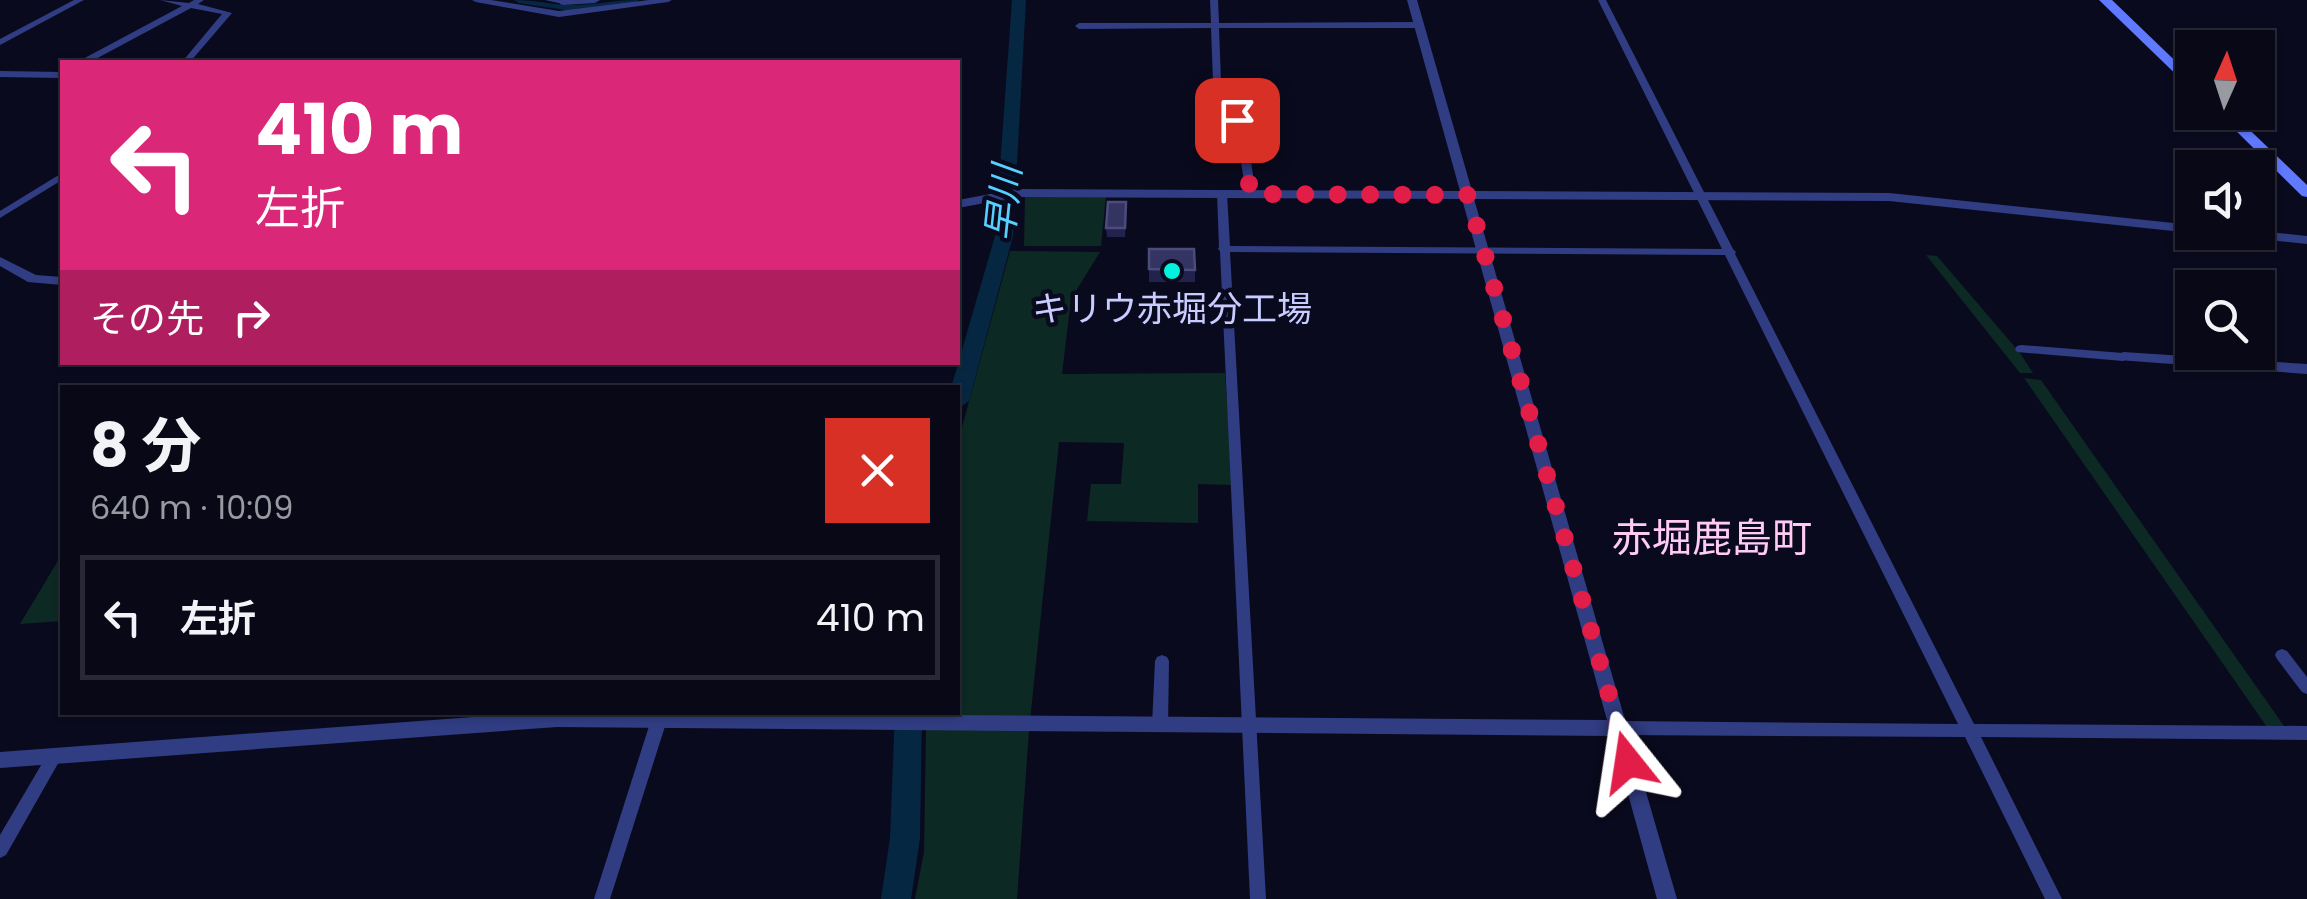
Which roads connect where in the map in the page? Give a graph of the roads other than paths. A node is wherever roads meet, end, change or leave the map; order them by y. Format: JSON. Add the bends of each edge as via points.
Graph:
{"nodes":[{"id":1,"x":80,"y":0,"type":"edge"},
{"id":2,"x":164,"y":0,"type":"edge"},
{"id":3,"x":476,"y":0,"type":"edge"},
{"id":4,"x":549,"y":0,"type":"edge"},
{"id":5,"x":595,"y":0,"type":"edge"},
{"id":6,"x":668,"y":0,"type":"edge"},
{"id":7,"x":1214,"y":0,"type":"edge"},
{"id":8,"x":1412,"y":0,"type":"edge"},
{"id":9,"x":1602,"y":0,"type":"edge"},
{"id":10,"x":2105,"y":0,"type":"edge"},
{"id":11,"x":564,"y":1,"type":"edge"},
{"id":12,"x":196,"y":3,"type":"edge"},
{"id":13,"x":1216,"y":25,"type":"junction"},
{"id":14,"x":1079,"y":26,"type":"dead end"},
{"id":15,"x":1420,"y":26,"type":"junction"},
{"id":16,"x":0,"y":42,"type":"edge"},
{"id":17,"x":88,"y":60,"type":"edge"},
{"id":18,"x":188,"y":60,"type":"edge"},
{"id":19,"x":2175,"y":67,"type":"edge"},
{"id":20,"x":0,"y":74,"type":"edge"},
{"id":21,"x":60,"y":75,"type":"edge"},
{"id":22,"x":2242,"y":130,"type":"edge"},
{"id":23,"x":60,"y":177,"type":"edge"},
{"id":24,"x":1222,"y":193,"type":"junction"},
{"id":25,"x":2307,"y":193,"type":"edge"},
{"id":26,"x":1251,"y":194,"type":"junction"},
{"id":27,"x":1468,"y":195,"type":"junction"},
{"id":28,"x":1702,"y":196,"type":"junction"},
{"id":29,"x":960,"y":204,"type":"edge"},
{"id":30,"x":0,"y":215,"type":"edge"},
{"id":31,"x":2175,"y":227,"type":"edge"},
{"id":32,"x":2275,"y":237,"type":"edge"},
{"id":33,"x":2307,"y":240,"type":"edge"},
{"id":34,"x":1223,"y":249,"type":"junction"},
{"id":35,"x":1482,"y":250,"type":"junction"},
{"id":36,"x":1732,"y":252,"type":"junction"},
{"id":37,"x":0,"y":261,"type":"edge"},
{"id":38,"x":60,"y":281,"type":"edge"},
{"id":39,"x":2021,"y":349,"type":"dead end"},
{"id":40,"x":2123,"y":357,"type":"joint"},
{"id":41,"x":2307,"y":369,"type":"edge"},
{"id":42,"x":2282,"y":655,"type":"dead end"},
{"id":43,"x":1162,"y":661,"type":"dead end"},
{"id":44,"x":2307,"y":688,"type":"edge"},
{"id":45,"x":558,"y":716,"type":"edge"},
{"id":46,"x":659,"y":720,"type":"junction"},
{"id":47,"x":1160,"y":725,"type":"junction"},
{"id":48,"x":1251,"y":725,"type":"junction"},
{"id":49,"x":1619,"y":728,"type":"junction"},
{"id":50,"x":1969,"y":730,"type":"junction"},
{"id":51,"x":2307,"y":733,"type":"edge"},
{"id":52,"x":56,"y":755,"type":"junction"},
{"id":53,"x":0,"y":760,"type":"edge"},
{"id":54,"x":0,"y":850,"type":"edge"},
{"id":55,"x":602,"y":899,"type":"edge"},
{"id":56,"x":1258,"y":899,"type":"edge"},
{"id":57,"x":1667,"y":899,"type":"edge"},
{"id":58,"x":2054,"y":899,"type":"edge"}],
"edges":[{"from":1,"to":16,"type":"street"},
{"from":2,"to":12,"type":"street"},
{"from":3,"to":6,"type":"street","via":[[559,14]]},
{"from":4,"to":11,"type":"street"},
{"from":5,"to":11,"type":"street"},
{"from":7,"to":13,"type":"street"},
{"from":8,"to":15,"type":"street"},
{"from":9,"to":28,"type":"street"},
{"from":10,"to":19,"type":"main road"},
{"from":12,"to":17,"type":"street"},
{"from":12,"to":18,"type":"street","via":[[228,15]]},
{"from":13,"to":14,"type":"street"},
{"from":13,"to":15,"type":"street"},
{"from":13,"to":26,"type":"street","via":[[1218,82],[1242,136]]},
{"from":15,"to":27,"type":"street"},
{"from":20,"to":21,"type":"street"},
{"from":22,"to":25,"type":"main road"},
{"from":23,"to":30,"type":"street"},
{"from":24,"to":26,"type":"street"},
{"from":24,"to":29,"type":"street","via":[[1017,193]]},
{"from":24,"to":34,"type":"street"},
{"from":26,"to":27,"type":"street"},
{"from":27,"to":28,"type":"street"},
{"from":27,"to":35,"type":"street"},
{"from":28,"to":31,"type":"street","via":[[1889,197]]},
{"from":28,"to":36,"type":"street"},
{"from":32,"to":33,"type":"street"},
{"from":34,"to":35,"type":"street"},
{"from":34,"to":48,"type":"street"},
{"from":35,"to":36,"type":"street"},
{"from":35,"to":49,"type":"street"},
{"from":36,"to":50,"type":"street"},
{"from":37,"to":38,"type":"street","via":[[33,279]]},
{"from":39,"to":40,"type":"street"},
{"from":40,"to":41,"type":"street"},
{"from":42,"to":44,"type":"street"},
{"from":43,"to":47,"type":"street"},
{"from":45,"to":46,"type":"street"},
{"from":45,"to":52,"type":"street"},
{"from":46,"to":47,"type":"street"},
{"from":46,"to":55,"type":"street"},
{"from":47,"to":48,"type":"street"},
{"from":48,"to":49,"type":"street"},
{"from":48,"to":56,"type":"street"},
{"from":49,"to":50,"type":"street"},
{"from":49,"to":57,"type":"street"},
{"from":50,"to":51,"type":"street"},
{"from":50,"to":58,"type":"street"},
{"from":52,"to":53,"type":"street"},
{"from":52,"to":54,"type":"street"}]}
